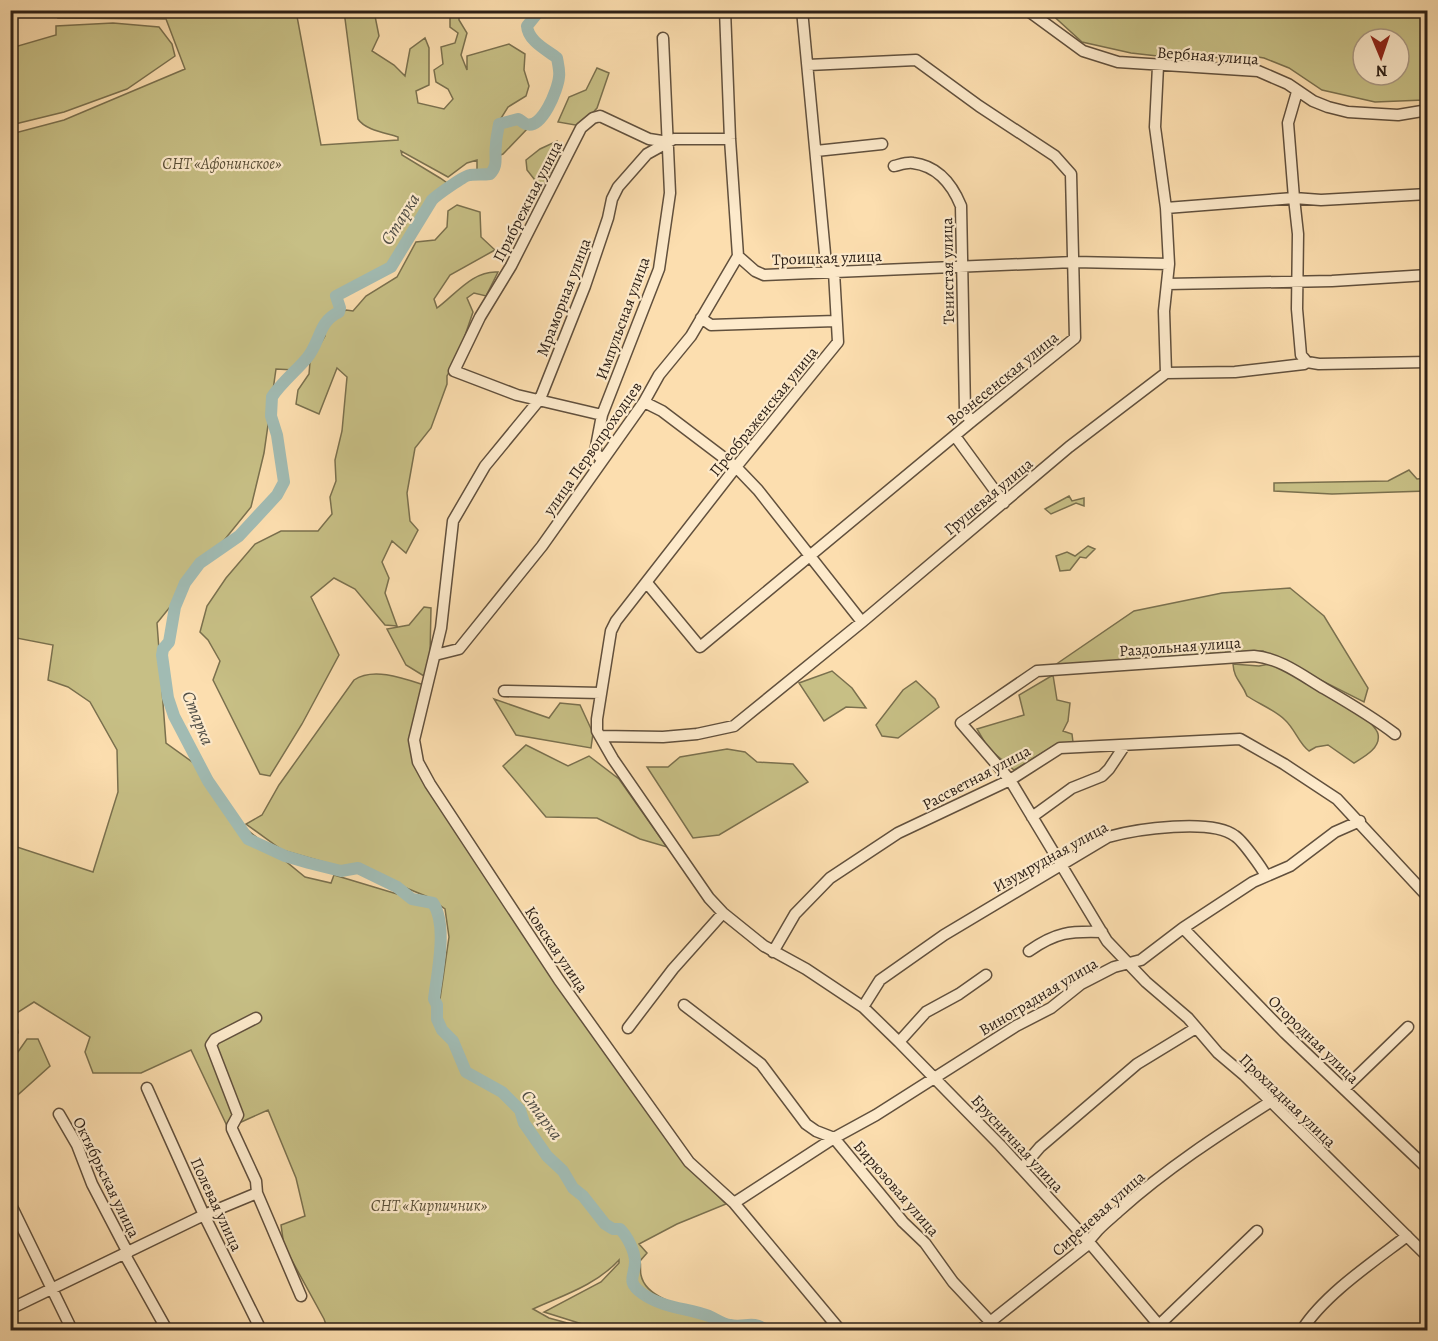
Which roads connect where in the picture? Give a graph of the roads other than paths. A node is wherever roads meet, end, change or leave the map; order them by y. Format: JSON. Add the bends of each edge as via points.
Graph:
{"nodes":[{"id":1,"x":725,"y":10,"type":"edge"},
{"id":2,"x":802,"y":10,"type":"edge"},
{"id":3,"x":1027,"y":10,"type":"edge"},
{"id":4,"x":663,"y":38,"type":"dead end"},
{"id":5,"x":808,"y":65,"type":"junction"},
{"id":6,"x":1158,"y":66,"type":"junction"},
{"id":7,"x":1297,"y":92,"type":"junction"},
{"id":8,"x":1428,"y":110,"type":"edge"},
{"id":9,"x":730,"y":140,"type":"junction"},
{"id":10,"x":668,"y":142,"type":"junction"},
{"id":11,"x":882,"y":144,"type":"dead end"},
{"id":12,"x":816,"y":151,"type":"junction"},
{"id":13,"x":894,"y":166,"type":"dead end"},
{"id":14,"x":1428,"y":194,"type":"edge"},
{"id":15,"x":1294,"y":198,"type":"junction"},
{"id":16,"x":1166,"y":208,"type":"junction"},
{"id":17,"x":738,"y":256,"type":"junction"},
{"id":18,"x":1074,"y":262,"type":"junction"},
{"id":19,"x":1168,"y":264,"type":"junction"},
{"id":20,"x":962,"y":267,"type":"junction"},
{"id":21,"x":834,"y":272,"type":"junction"},
{"id":22,"x":1428,"y":275,"type":"edge"},
{"id":23,"x":1298,"y":280,"type":"junction"},
{"id":24,"x":1167,"y":284,"type":"junction"},
{"id":25,"x":700,"y":318,"type":"junction"},
{"id":26,"x":836,"y":321,"type":"junction"},
{"id":27,"x":1307,"y":362,"type":"junction"},
{"id":28,"x":1428,"y":362,"type":"edge"},
{"id":29,"x":1166,"y":373,"type":"junction"},
{"id":30,"x":540,"y":399,"type":"junction"},
{"id":31,"x":644,"y":402,"type":"junction"},
{"id":32,"x":602,"y":415,"type":"junction"},
{"id":33,"x":971,"y":422,"type":"junction"},
{"id":34,"x":955,"y":436,"type":"junction"},
{"id":35,"x":602,"y":460,"type":"junction"},
{"id":36,"x":736,"y":467,"type":"junction"},
{"id":37,"x":1004,"y":503,"type":"junction"},
{"id":38,"x":453,"y":521,"type":"joint"},
{"id":39,"x":810,"y":556,"type":"junction"},
{"id":40,"x":647,"y":583,"type":"junction"},
{"id":41,"x":862,"y":622,"type":"junction"},
{"id":42,"x":435,"y":655,"type":"junction"},
{"id":43,"x":504,"y":691,"type":"dead end"},
{"id":44,"x":601,"y":693,"type":"junction"},
{"id":45,"x":961,"y":723,"type":"joint"},
{"id":46,"x":1395,"y":734,"type":"dead end"},
{"id":47,"x":600,"y":736,"type":"junction"},
{"id":48,"x":1125,"y":745,"type":"junction"},
{"id":49,"x":1010,"y":780,"type":"junction"},
{"id":50,"x":1032,"y":817,"type":"junction"},
{"id":51,"x":1360,"y":821,"type":"junction"},
{"id":52,"x":1061,"y":864,"type":"junction"},
{"id":53,"x":1266,"y":876,"type":"junction"},
{"id":54,"x":1428,"y":897,"type":"edge"},
{"id":55,"x":723,"y":913,"type":"junction"},
{"id":56,"x":1183,"y":928,"type":"junction"},
{"id":57,"x":1102,"y":932,"type":"junction"},
{"id":58,"x":1029,"y":951,"type":"dead end"},
{"id":59,"x":773,"y":952,"type":"junction"},
{"id":60,"x":1130,"y":964,"type":"junction"},
{"id":61,"x":986,"y":975,"type":"dead end"},
{"id":62,"x":684,"y":1005,"type":"dead end"},
{"id":63,"x":862,"y":1007,"type":"junction"},
{"id":64,"x":256,"y":1018,"type":"dead end"},
{"id":65,"x":1407,"y":1027,"type":"dead end"},
{"id":66,"x":628,"y":1028,"type":"dead end"},
{"id":67,"x":1196,"y":1028,"type":"junction"},
{"id":68,"x":899,"y":1042,"type":"junction"},
{"id":69,"x":934,"y":1077,"type":"junction"},
{"id":70,"x":147,"y":1088,"type":"dead end"},
{"id":71,"x":1344,"y":1089,"type":"junction"},
{"id":72,"x":1269,"y":1102,"type":"junction"},
{"id":73,"x":59,"y":1114,"type":"dead end"},
{"id":74,"x":834,"y":1138,"type":"junction"},
{"id":75,"x":1022,"y":1168,"type":"junction"},
{"id":76,"x":1428,"y":1169,"type":"edge"},
{"id":77,"x":257,"y":1194,"type":"junction"},
{"id":78,"x":10,"y":1199,"type":"edge"},
{"id":79,"x":734,"y":1203,"type":"junction"},
{"id":80,"x":204,"y":1215,"type":"junction"},
{"id":81,"x":1257,"y":1231,"type":"dead end"},
{"id":82,"x":1407,"y":1236,"type":"junction"},
{"id":83,"x":1088,"y":1241,"type":"junction"},
{"id":84,"x":126,"y":1254,"type":"junction"},
{"id":85,"x":1428,"y":1257,"type":"edge"},
{"id":86,"x":52,"y":1290,"type":"junction"},
{"id":87,"x":301,"y":1296,"type":"dead end"},
{"id":88,"x":10,"y":1310,"type":"edge"},
{"id":89,"x":990,"y":1322,"type":"junction"},
{"id":90,"x":1160,"y":1328,"type":"edge"},
{"id":91,"x":72,"y":1330,"type":"edge"},
{"id":92,"x":167,"y":1330,"type":"edge"},
{"id":93,"x":261,"y":1330,"type":"edge"},
{"id":94,"x":840,"y":1330,"type":"edge"},
{"id":95,"x":980,"y":1330,"type":"edge"},
{"id":96,"x":998,"y":1330,"type":"edge"},
{"id":97,"x":1302,"y":1330,"type":"edge"}],
"edges":[{"from":1,"to":9,"type":"street"},
{"from":2,"to":5,"type":"street","name":"Преображенская улица"},
{"from":3,"to":6,"type":"street","name":"Вербная улица","via":[[1083,51],[1118,62]]},
{"from":4,"to":10,"type":"street","name":"Импульсная улица"},
{"from":5,"to":12,"type":"street","name":"Преображенская улица"},
{"from":5,"to":18,"type":"street","name":"Вознесенская улица","via":[[916,60],[1055,156],[1071,174]]},
{"from":6,"to":7,"type":"street","name":"Вербная улица","via":[[1258,71]]},
{"from":6,"to":16,"type":"street","via":[[1155,128]]},
{"from":7,"to":8,"type":"street","name":"Вербная улица","via":[[1348,112],[1398,115]]},
{"from":7,"to":15,"type":"street","via":[[1288,123]]},
{"from":9,"to":10,"type":"street","name":"Мраморная улица"},
{"from":9,"to":17,"type":"street"},
{"from":10,"to":30,"type":"street","name":"Мраморная улица","via":[[647,154],[612,199],[585,286]]},
{"from":10,"to":30,"type":"street","name":"Прибрежная улица","via":[[649,139],[600,116],[581,128],[454,371],[517,395]]},
{"from":10,"to":32,"type":"street","name":"Импульсная улица","via":[[670,193],[659,269]]},
{"from":11,"to":12,"type":"street"},
{"from":12,"to":21,"type":"street","name":"Преображенская улица","via":[[826,264]]},
{"from":13,"to":20,"type":"street","name":"Тенистая улица","via":[[913,163],[938,171],[954,189],[961,206]]},
{"from":14,"to":15,"type":"street"},
{"from":15,"to":16,"type":"street"},
{"from":15,"to":23,"type":"street"},
{"from":16,"to":19,"type":"street"},
{"from":17,"to":21,"type":"street","name":"Троицкая улица","via":[[764,275]]},
{"from":17,"to":25,"type":"street","name":"улица Первопроходцев"},
{"from":18,"to":19,"type":"street","name":"Троицкая улица"},
{"from":18,"to":20,"type":"street","name":"Троицкая улица"},
{"from":18,"to":33,"type":"street","name":"Вознесенская улица","via":[[1075,338]]},
{"from":19,"to":24,"type":"street"},
{"from":20,"to":21,"type":"street","name":"Троицкая улица"},
{"from":20,"to":33,"type":"street","name":"Тенистая улица","via":[[965,411]]},
{"from":21,"to":26,"type":"street","name":"Преображенская улица"},
{"from":22,"to":23,"type":"street"},
{"from":23,"to":24,"type":"street"},
{"from":23,"to":27,"type":"street","via":[[1301,355]]},
{"from":24,"to":29,"type":"street"},
{"from":25,"to":26,"type":"street","via":[[711,325]]},
{"from":25,"to":31,"type":"street","name":"улица Первопроходцев"},
{"from":26,"to":36,"type":"street","name":"Преображенская улица","via":[[838,342]]},
{"from":27,"to":28,"type":"street"},
{"from":27,"to":29,"type":"street","via":[[1235,372]]},
{"from":29,"to":37,"type":"street","name":"Грушевая улица"},
{"from":30,"to":32,"type":"street"},
{"from":30,"to":38,"type":"street","name":"Мраморная улица","via":[[485,466]]},
{"from":31,"to":35,"type":"street","name":"улица Первопроходцев"},
{"from":31,"to":36,"type":"street","via":[[662,411]]},
{"from":32,"to":35,"type":"street","name":"Импульсная улица","via":[[596,452]]},
{"from":33,"to":34,"type":"street","name":"Вознесенская улица"},
{"from":34,"to":37,"type":"street"},
{"from":34,"to":39,"type":"street","name":"Вознесенская улица"},
{"from":35,"to":42,"type":"street","name":"улица Первопроходцев","via":[[542,546],[459,649]]},
{"from":36,"to":39,"type":"street"},
{"from":36,"to":40,"type":"street","name":"Преображенская улица"},
{"from":37,"to":41,"type":"street","name":"Грушевая улица"},
{"from":38,"to":42,"type":"street","name":"Ковская улица"},
{"from":39,"to":40,"type":"street","name":"Вознесенская улица","via":[[700,647]]},
{"from":39,"to":41,"type":"street"},
{"from":40,"to":44,"type":"street","name":"Преображенская улица","via":[[611,631]]},
{"from":41,"to":47,"type":"street","name":"Грушевая улица","via":[[734,726],[663,737]]},
{"from":42,"to":79,"type":"street","name":"Ковская улица","via":[[414,740],[418,762],[430,784],[559,980],[689,1162]]},
{"from":43,"to":44,"type":"street"},
{"from":44,"to":47,"type":"street","name":"Преображенская улица","via":[[597,719]]},
{"from":45,"to":46,"type":"street","name":"Раздольная улица","via":[[1037,671],[1254,656],[1285,665]]},
{"from":45,"to":49,"type":"street","name":"Прохладная улица"},
{"from":47,"to":55,"type":"street","name":"Брусничная улица","via":[[673,848]]},
{"from":48,"to":49,"type":"street","name":"Рассветная улица","via":[[1060,748]]},
{"from":48,"to":50,"type":"street","via":[[1102,776],[1072,789]]},
{"from":48,"to":51,"type":"street","name":"Рассветная улица","via":[[1240,739],[1337,799]]},
{"from":49,"to":50,"type":"street","name":"Прохладная улица"},
{"from":49,"to":59,"type":"street","name":"Рассветная улица","via":[[898,833],[830,878],[795,914]]},
{"from":50,"to":52,"type":"street","name":"Прохладная улица"},
{"from":51,"to":53,"type":"street","name":"Виноградная улица","via":[[1335,832],[1290,866]]},
{"from":51,"to":54,"type":"street","name":"Рассветная улица"},
{"from":52,"to":53,"type":"street","name":"Изумрудная улица","via":[[1108,837],[1132,830],[1205,826],[1236,836]]},
{"from":52,"to":57,"type":"street","name":"Прохладная улица"},
{"from":52,"to":63,"type":"street","name":"Изумрудная улица","via":[[944,935],[879,980]]},
{"from":53,"to":56,"type":"street","name":"Виноградная улица"},
{"from":55,"to":59,"type":"street","name":"Брусничная улица"},
{"from":55,"to":66,"type":"street"},
{"from":56,"to":60,"type":"street","name":"Виноградная улица"},
{"from":56,"to":71,"type":"street","name":"Огородная улица"},
{"from":57,"to":58,"type":"street","via":[[1056,934]]},
{"from":57,"to":60,"type":"street","name":"Прохладная улица"},
{"from":59,"to":63,"type":"street","name":"Брусничная улица"},
{"from":60,"to":67,"type":"street","name":"Прохладная улица"},
{"from":60,"to":69,"type":"street","name":"Виноградная улица","via":[[1114,967],[1081,984],[1051,1008]]},
{"from":61,"to":68,"type":"street","via":[[926,1012]]},
{"from":62,"to":74,"type":"street","name":"Бирюзовая улица","via":[[761,1064],[806,1124]]},
{"from":63,"to":68,"type":"street","name":"Брусничная улица"},
{"from":64,"to":77,"type":"street","via":[[211,1043],[238,1115],[232,1129],[256,1181]]},
{"from":65,"to":71,"type":"street"},
{"from":67,"to":72,"type":"street","name":"Прохладная улица"},
{"from":67,"to":75,"type":"street","via":[[1137,1064],[1040,1147]]},
{"from":68,"to":69,"type":"street","name":"Брусничная улица"},
{"from":69,"to":74,"type":"street","name":"Виноградная улица"},
{"from":69,"to":75,"type":"street","name":"Брусничная улица"},
{"from":70,"to":80,"type":"street","name":"Полевая улица"},
{"from":71,"to":76,"type":"street","name":"Огородная улица"},
{"from":72,"to":82,"type":"street","name":"Прохладная улица"},
{"from":72,"to":83,"type":"street","name":"Сиреневая улица","via":[[1133,1198]]},
{"from":73,"to":84,"type":"street","name":"Октябрьская улица"},
{"from":74,"to":79,"type":"street","name":"Виноградная улица"},
{"from":74,"to":89,"type":"street","name":"Бирюзовая улица"},
{"from":75,"to":83,"type":"street","name":"Брусничная улица"},
{"from":77,"to":80,"type":"street"},
{"from":77,"to":87,"type":"street"},
{"from":78,"to":86,"type":"street"},
{"from":79,"to":94,"type":"street","name":"Ковская улица"},
{"from":80,"to":84,"type":"street"},
{"from":80,"to":93,"type":"street","name":"Полевая улица"},
{"from":81,"to":90,"type":"street"},
{"from":82,"to":85,"type":"street","name":"Прохладная улица"},
{"from":82,"to":97,"type":"street","via":[[1334,1292]]},
{"from":83,"to":89,"type":"street","name":"Сиреневая улица"},
{"from":83,"to":90,"type":"street","name":"Брусничная улица"},
{"from":84,"to":86,"type":"street"},
{"from":84,"to":92,"type":"street","name":"Октябрьская улица"},
{"from":86,"to":88,"type":"street"},
{"from":86,"to":91,"type":"street"},
{"from":89,"to":95,"type":"street","name":"Сиреневая улица"},
{"from":89,"to":96,"type":"street","name":"Бирюзовая улица"}]}
